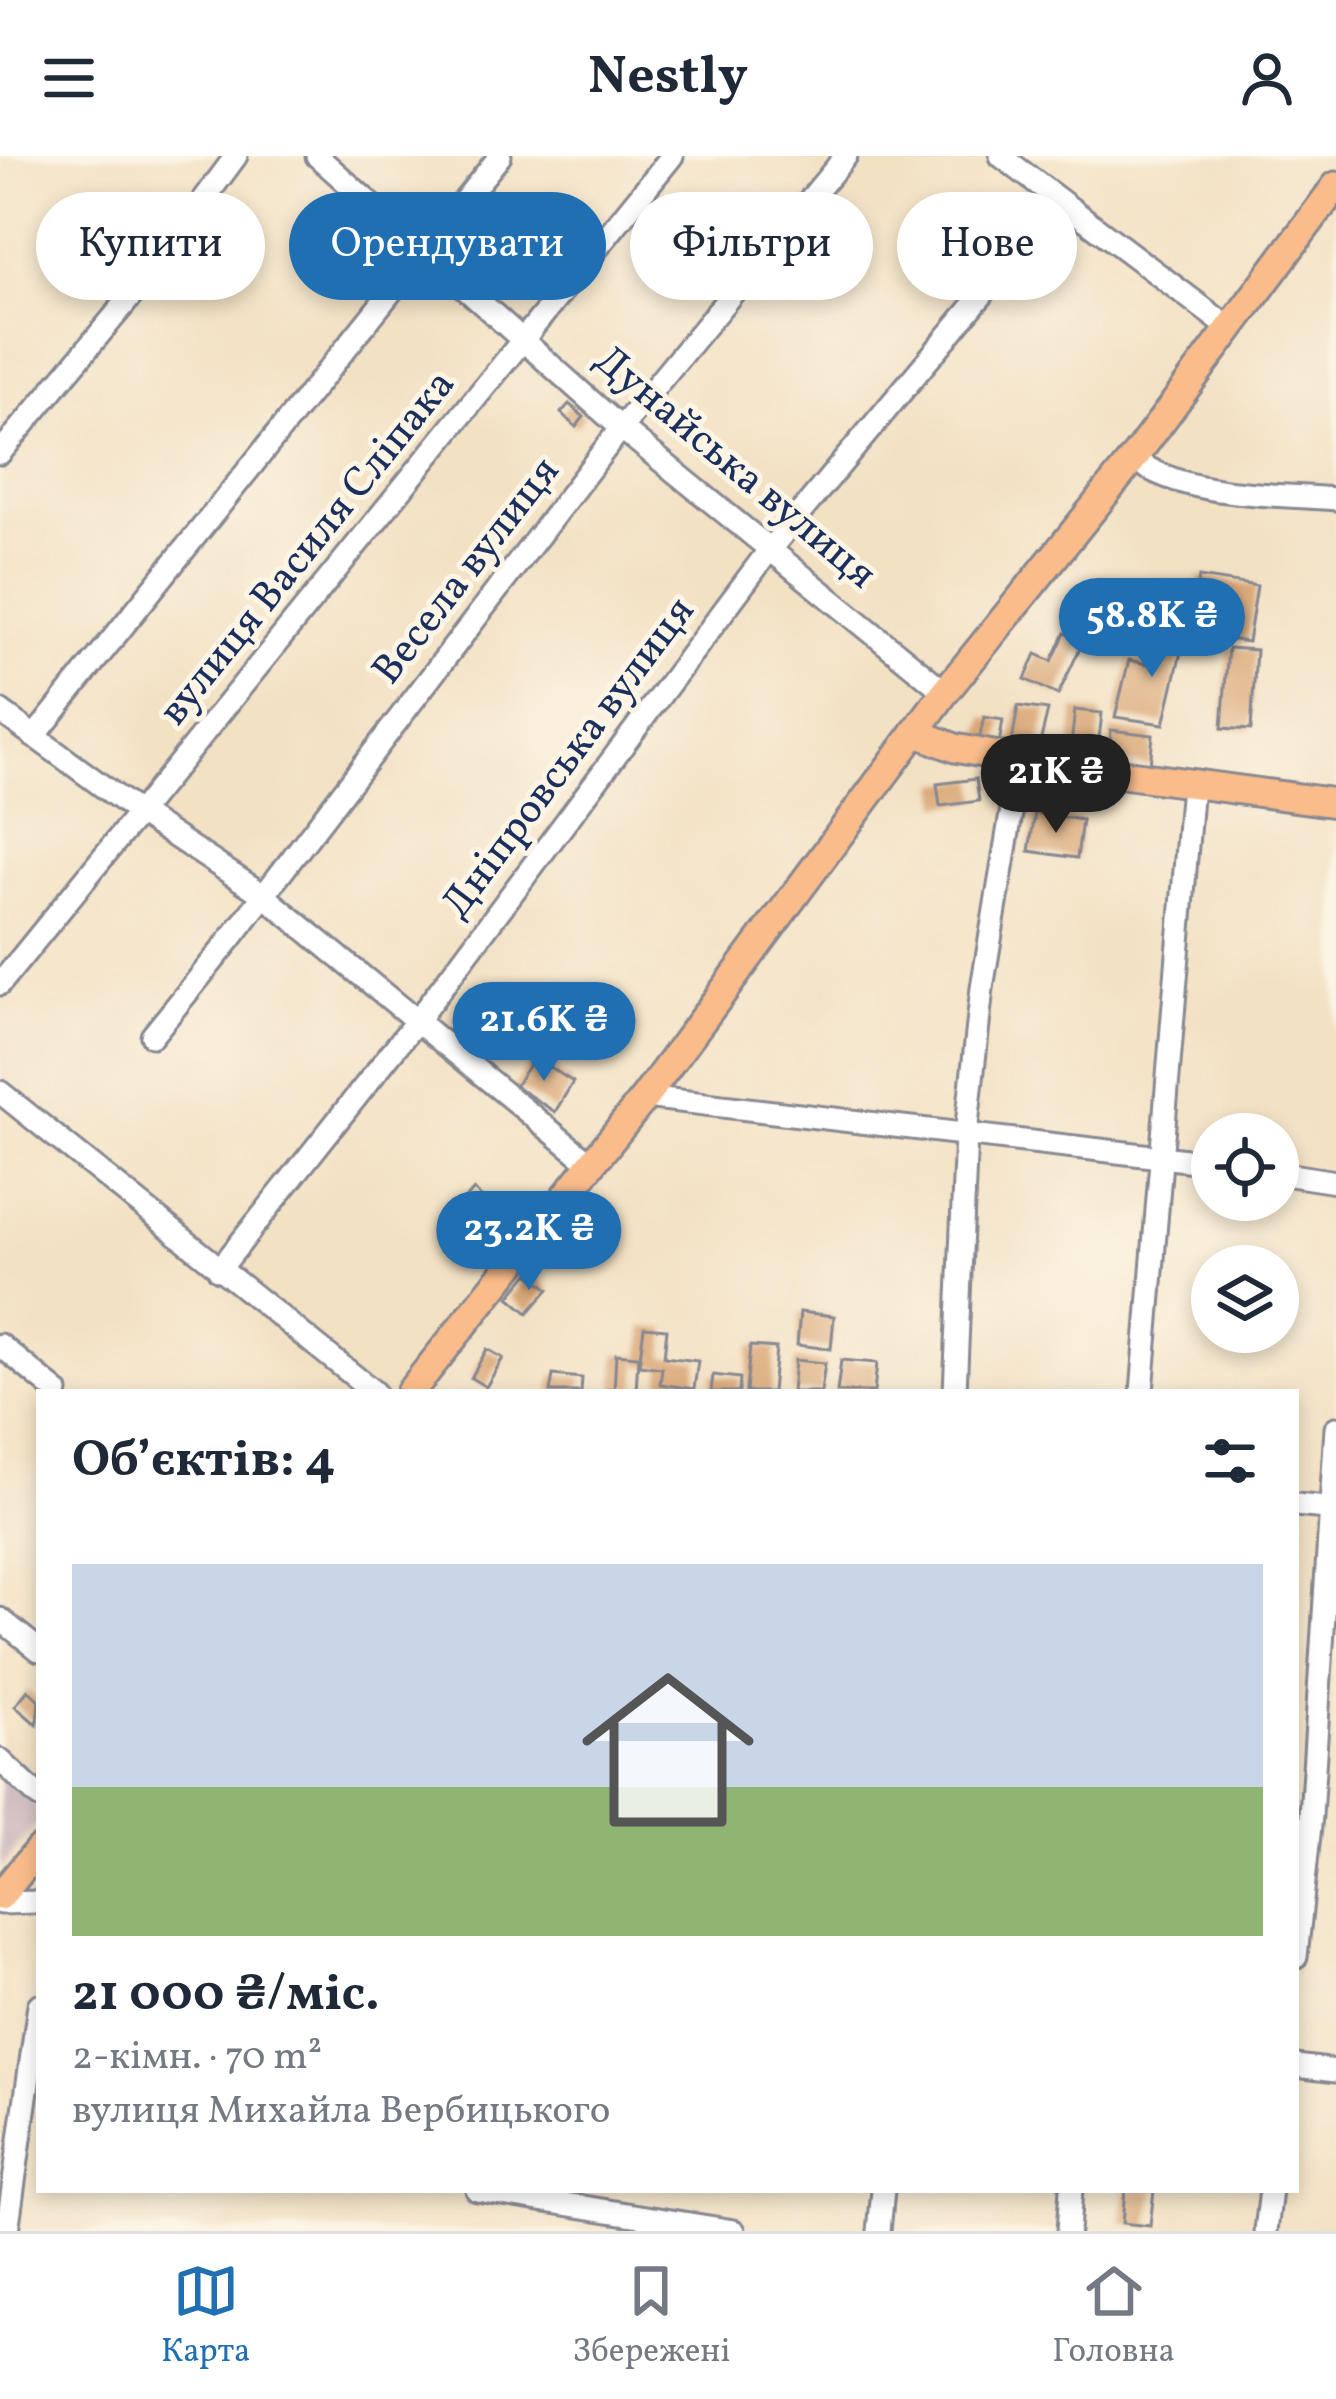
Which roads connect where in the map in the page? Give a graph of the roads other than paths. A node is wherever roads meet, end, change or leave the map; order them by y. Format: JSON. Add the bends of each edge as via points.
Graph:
{"nodes":[{"id":1,"x":236,"y":156,"type":"edge"},
{"id":2,"x":317,"y":156,"type":"edge"},
{"id":3,"x":500,"y":156,"type":"edge"},
{"id":4,"x":672,"y":156,"type":"edge"},
{"id":5,"x":846,"y":156,"type":"edge"},
{"id":6,"x":1001,"y":156,"type":"edge"},
{"id":7,"x":1336,"y":186,"type":"edge"},
{"id":8,"x":357,"y":192,"type":"edge"},
{"id":9,"x":472,"y":192,"type":"edge"},
{"id":10,"x":385,"y":300,"type":"edge"},
{"id":11,"x":479,"y":300,"type":"edge"},
{"id":12,"x":978,"y":300,"type":"edge"},
{"id":13,"x":1232,"y":330,"type":"junction"},
{"id":14,"x":523,"y":339,"type":"junction"},
{"id":15,"x":622,"y":428,"type":"junction"},
{"id":16,"x":0,"y":453,"type":"edge"},
{"id":17,"x":1133,"y":459,"type":"junction"},
{"id":18,"x":1336,"y":499,"type":"edge"},
{"id":19,"x":770,"y":549,"type":"junction"},
{"id":20,"x":945,"y":692,"type":"junction"},
{"id":21,"x":3,"y":721,"type":"edge"},
{"id":22,"x":915,"y":732,"type":"junction"},
{"id":23,"x":34,"y":737,"type":"junction"},
{"id":24,"x":1020,"y":760,"type":"junction"},
{"id":25,"x":1192,"y":784,"type":"junction"},
{"id":26,"x":1336,"y":803,"type":"edge"},
{"id":27,"x":139,"y":813,"type":"junction"},
{"id":28,"x":262,"y":894,"type":"junction"},
{"id":29,"x":0,"y":984,"type":"edge"},
{"id":30,"x":418,"y":1019,"type":"junction"},
{"id":31,"x":152,"y":1036,"type":"dead end"},
{"id":32,"x":0,"y":1092,"type":"edge"},
{"id":33,"x":645,"y":1097,"type":"junction"},
{"id":34,"x":966,"y":1134,"type":"junction"},
{"id":35,"x":1160,"y":1155,"type":"junction"},
{"id":36,"x":1191,"y":1160,"type":"edge"},
{"id":37,"x":591,"y":1164,"type":"junction"},
{"id":38,"x":1299,"y":1176,"type":"edge"},
{"id":39,"x":1336,"y":1182,"type":"edge"},
{"id":40,"x":218,"y":1270,"type":"junction"},
{"id":41,"x":0,"y":1345,"type":"edge"},
{"id":42,"x":53,"y":1389,"type":"edge"},
{"id":43,"x":370,"y":1389,"type":"edge"},
{"id":44,"x":415,"y":1389,"type":"edge"},
{"id":45,"x":955,"y":1389,"type":"edge"},
{"id":46,"x":1142,"y":1389,"type":"edge"},
{"id":47,"x":1336,"y":1428,"type":"edge"},
{"id":48,"x":1299,"y":1504,"type":"edge"},
{"id":49,"x":1332,"y":1508,"type":"edge"},
{"id":50,"x":0,"y":1619,"type":"edge"},
{"id":51,"x":36,"y":1648,"type":"edge"},
{"id":52,"x":0,"y":1760,"type":"edge"},
{"id":53,"x":36,"y":1794,"type":"edge"},
{"id":54,"x":1336,"y":1813,"type":"edge"},
{"id":55,"x":1311,"y":1816,"type":"junction"},
{"id":56,"x":36,"y":1853,"type":"edge"},
{"id":57,"x":0,"y":1900,"type":"edge"},
{"id":58,"x":36,"y":1902,"type":"edge"},
{"id":59,"x":1299,"y":1929,"type":"edge"},
{"id":60,"x":36,"y":2043,"type":"edge"},
{"id":61,"x":1299,"y":2066,"type":"edge"},
{"id":62,"x":1336,"y":2071,"type":"edge"},
{"id":63,"x":30,"y":2119,"type":"edge"},
{"id":64,"x":496,"y":2193,"type":"edge"},
{"id":65,"x":884,"y":2193,"type":"edge"},
{"id":66,"x":1071,"y":2193,"type":"edge"},
{"id":67,"x":1271,"y":2193,"type":"edge"},
{"id":68,"x":7,"y":2231,"type":"edge"},
{"id":69,"x":734,"y":2231,"type":"edge"},
{"id":70,"x":879,"y":2231,"type":"edge"},
{"id":71,"x":1067,"y":2231,"type":"edge"},
{"id":72,"x":1266,"y":2231,"type":"edge"}],
"edges":[{"from":1,"to":16,"type":"street"},
{"from":2,"to":8,"type":"street","name":"Дунайська вулиця"},
{"from":3,"to":9,"type":"street"},
{"from":4,"to":14,"type":"street","name":"вулиця Василя Сліпака"},
{"from":5,"to":15,"type":"street","name":"Весела вулиця"},
{"from":6,"to":13,"type":"street"},
{"from":7,"to":13,"type":"main road"},
{"from":10,"to":23,"type":"street"},
{"from":11,"to":14,"type":"street","name":"Дунайська вулиця"},
{"from":12,"to":19,"type":"street","name":"Дніпровська вулиця"},
{"from":13,"to":17,"type":"main road"},
{"from":14,"to":15,"type":"street","name":"Дунайська вулиця"},
{"from":14,"to":27,"type":"street","name":"вулиця Василя Сліпака"},
{"from":15,"to":19,"type":"street","name":"Дунайська вулиця"},
{"from":15,"to":28,"type":"street","name":"Весела вулиця"},
{"from":17,"to":18,"type":"street","via":[[1194,486]]},
{"from":17,"to":20,"type":"main road"},
{"from":19,"to":20,"type":"street","name":"Дунайська вулиця"},
{"from":19,"to":30,"type":"street","name":"Дніпровська вулиця"},
{"from":20,"to":22,"type":"main road"},
{"from":21,"to":23,"type":"street"},
{"from":22,"to":24,"type":"main road"},
{"from":22,"to":33,"type":"main road"},
{"from":23,"to":27,"type":"street"},
{"from":24,"to":25,"type":"main road"},
{"from":24,"to":34,"type":"street"},
{"from":25,"to":26,"type":"main road"},
{"from":25,"to":35,"type":"street"},
{"from":27,"to":28,"type":"street"},
{"from":27,"to":29,"type":"street","name":"вулиця Василя Сліпака"},
{"from":28,"to":30,"type":"street"},
{"from":28,"to":31,"type":"street","name":"Весела вулиця"},
{"from":30,"to":37,"type":"street"},
{"from":30,"to":40,"type":"street","name":"Дніпровська вулиця"},
{"from":32,"to":40,"type":"street"},
{"from":33,"to":34,"type":"street"},
{"from":33,"to":37,"type":"main road"},
{"from":34,"to":35,"type":"street"},
{"from":34,"to":45,"type":"street"},
{"from":35,"to":36,"type":"street"},
{"from":35,"to":46,"type":"street"},
{"from":37,"to":44,"type":"main road"},
{"from":38,"to":39,"type":"street"},
{"from":40,"to":43,"type":"street"},
{"from":41,"to":42,"type":"street"},
{"from":47,"to":49,"type":"street"},
{"from":48,"to":49,"type":"street"},
{"from":49,"to":55,"type":"street"},
{"from":50,"to":51,"type":"street"},
{"from":52,"to":53,"type":"street"},
{"from":54,"to":55,"type":"street"},
{"from":55,"to":59,"type":"street"},
{"from":56,"to":57,"type":"main road"},
{"from":57,"to":58,"type":"street"},
{"from":60,"to":63,"type":"street"},
{"from":61,"to":62,"type":"street"},
{"from":63,"to":68,"type":"street"},
{"from":64,"to":69,"type":"street"},
{"from":65,"to":70,"type":"street"},
{"from":66,"to":71,"type":"street"},
{"from":67,"to":72,"type":"street"}]}
